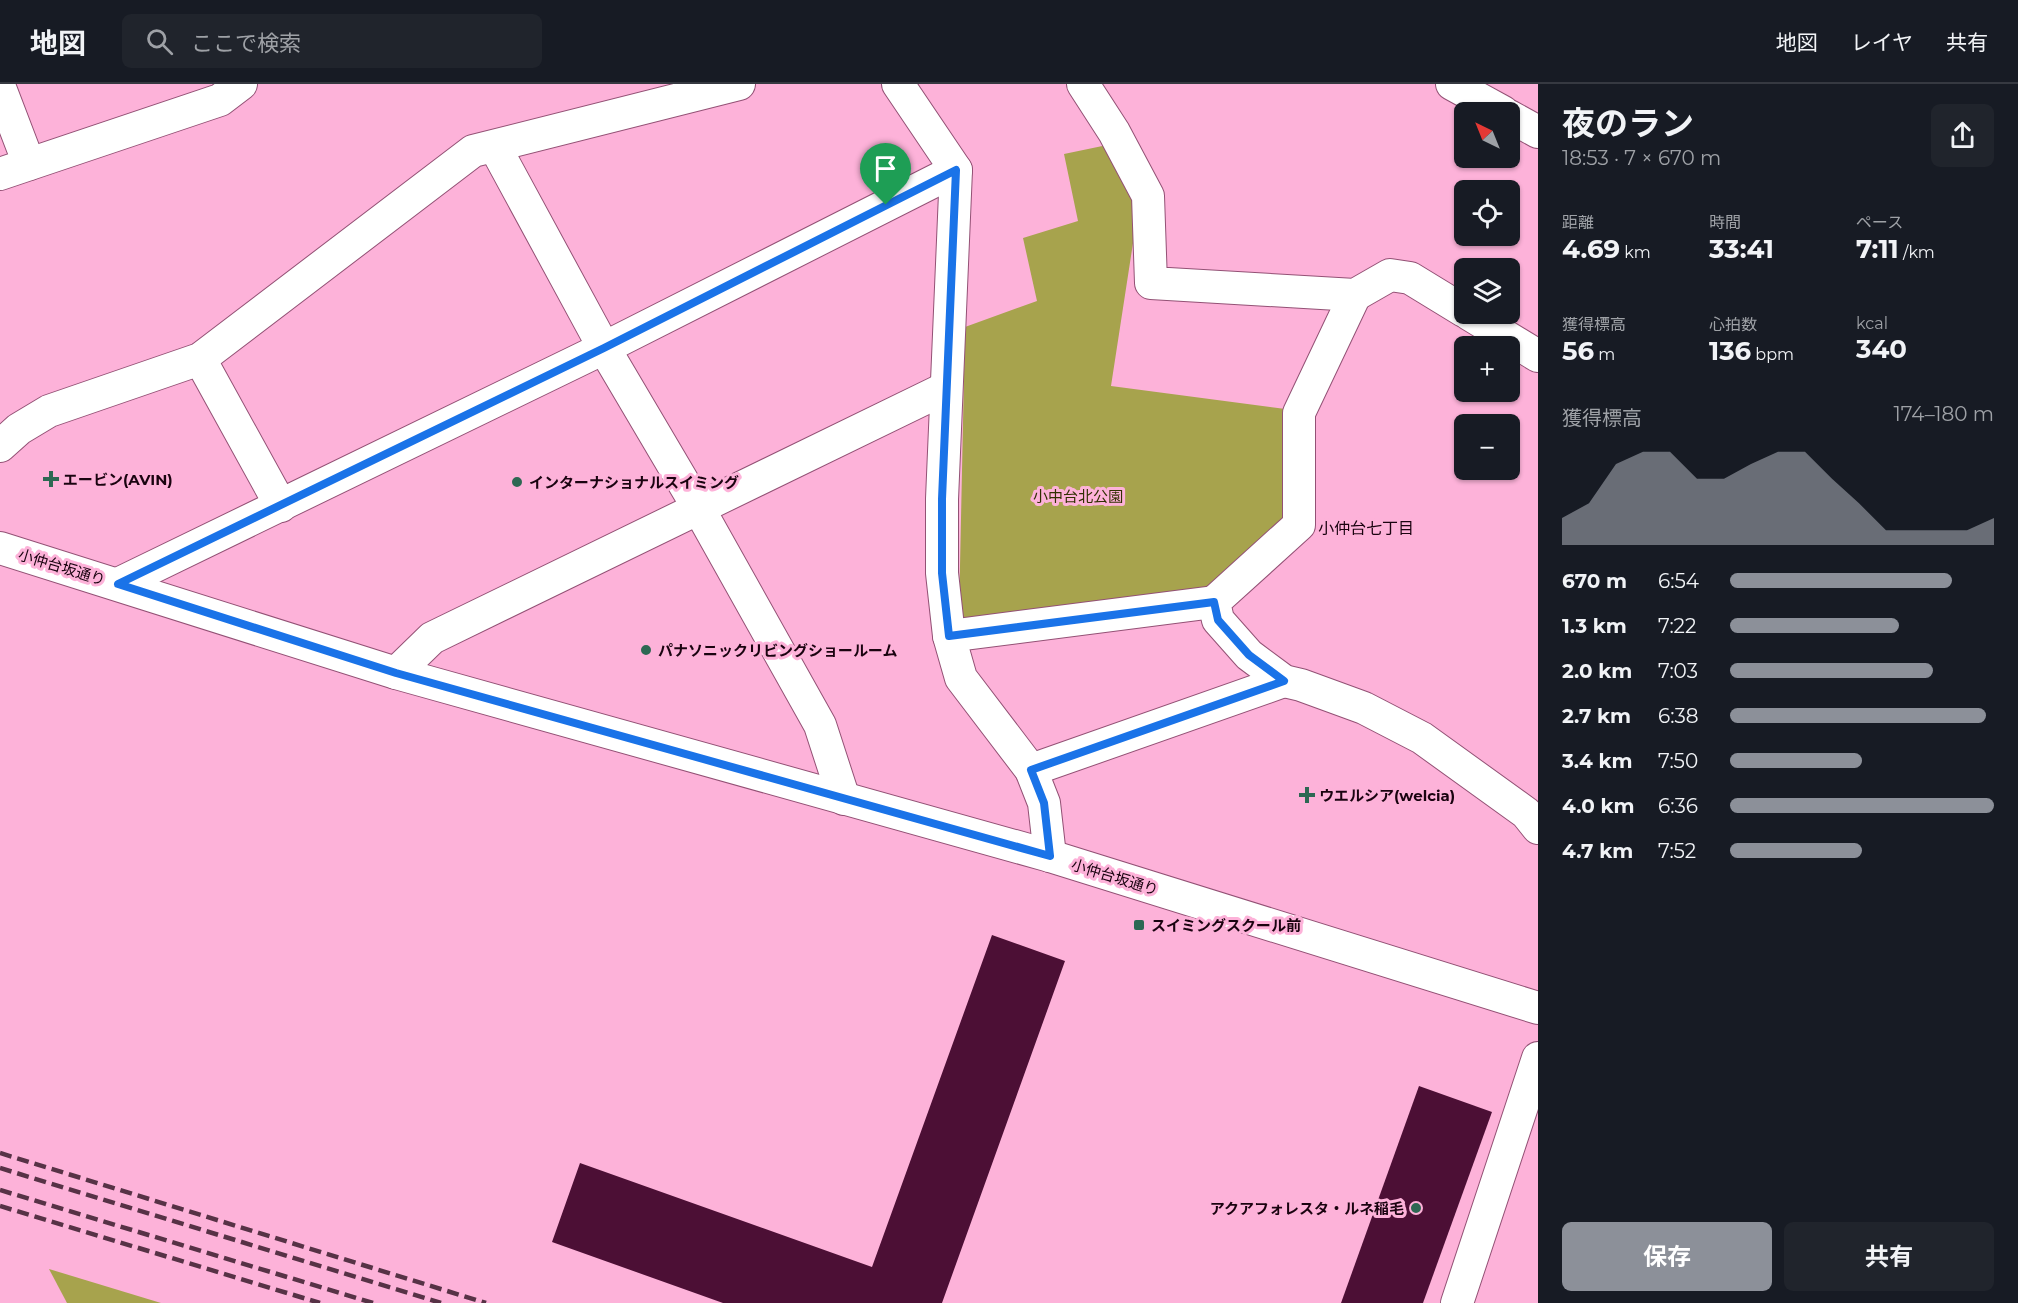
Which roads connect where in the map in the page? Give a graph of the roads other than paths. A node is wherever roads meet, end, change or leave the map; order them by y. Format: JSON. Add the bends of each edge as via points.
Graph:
{"nodes":[{"id":1,"x":241,"y":84,"type":"edge"},
{"id":2,"x":739,"y":84,"type":"edge"},
{"id":3,"x":898,"y":84,"type":"edge"},
{"id":4,"x":1083,"y":84,"type":"edge"},
{"id":5,"x":1452,"y":84,"type":"edge"},
{"id":6,"x":0,"y":88,"type":"edge"},
{"id":7,"x":1485,"y":102,"type":"edge"},
{"id":8,"x":1520,"y":122,"type":"edge"},
{"id":9,"x":1538,"y":132,"type":"edge"},
{"id":10,"x":495,"y":147,"type":"junction"},
{"id":11,"x":29,"y":164,"type":"junction"},
{"id":12,"x":956,"y":170,"type":"junction"},
{"id":13,"x":0,"y":174,"type":"edge"},
{"id":14,"x":1355,"y":295,"type":"junction"},
{"id":15,"x":1454,"y":305,"type":"edge"},
{"id":16,"x":1485,"y":324,"type":"edge"},
{"id":17,"x":604,"y":348,"type":"junction"},
{"id":18,"x":1538,"y":356,"type":"edge"},
{"id":19,"x":200,"y":359,"type":"junction"},
{"id":20,"x":946,"y":388,"type":"junction"},
{"id":21,"x":0,"y":446,"type":"edge"},
{"id":22,"x":281,"y":506,"type":"junction"},
{"id":23,"x":699,"y":509,"type":"junction"},
{"id":24,"x":0,"y":548,"type":"edge"},
{"id":25,"x":118,"y":584,"type":"junction"},
{"id":26,"x":1214,"y":602,"type":"junction"},
{"id":27,"x":949,"y":636,"type":"junction"},
{"id":28,"x":396,"y":673,"type":"junction"},
{"id":29,"x":1284,"y":681,"type":"junction"},
{"id":30,"x":1031,"y":770,"type":"junction"},
{"id":31,"x":844,"y":800,"type":"junction"},
{"id":32,"x":1534,"y":816,"type":"edge"},
{"id":33,"x":1050,"y":856,"type":"junction"},
{"id":34,"x":1538,"y":1008,"type":"edge"},
{"id":35,"x":1538,"y":1058,"type":"edge"},
{"id":36,"x":1457,"y":1303,"type":"edge"}],
"edges":[{"from":1,"to":11,"type":"street","via":[[220,100]]},
{"from":2,"to":10,"type":"street"},
{"from":3,"to":12,"type":"street"},
{"from":4,"to":14,"type":"street","via":[[1148,196],[1151,283]]},
{"from":5,"to":7,"type":"street"},
{"from":6,"to":11,"type":"street"},
{"from":8,"to":9,"type":"street"},
{"from":10,"to":17,"type":"street"},
{"from":10,"to":19,"type":"street","via":[[474,151]]},
{"from":11,"to":13,"type":"street"},
{"from":12,"to":17,"type":"street"},
{"from":12,"to":20,"type":"street"},
{"from":14,"to":15,"type":"street","via":[[1390,275],[1410,278]]},
{"from":14,"to":26,"type":"street","via":[[1299,413],[1299,525]]},
{"from":16,"to":18,"type":"street"},
{"from":17,"to":22,"type":"street"},
{"from":17,"to":23,"type":"street"},
{"from":19,"to":21,"type":"street","via":[[49,411]]},
{"from":19,"to":22,"type":"street"},
{"from":20,"to":23,"type":"street"},
{"from":20,"to":27,"type":"street","via":[[942,573]]},
{"from":22,"to":25,"type":"street"},
{"from":23,"to":28,"type":"street","via":[[432,638]]},
{"from":23,"to":31,"type":"street","via":[[820,725]]},
{"from":24,"to":25,"type":"street","name":"小仲台坂通り"},
{"from":25,"to":28,"type":"street","name":"小仲台坂通り"},
{"from":26,"to":27,"type":"street"},
{"from":26,"to":29,"type":"street","via":[[1218,620],[1249,655]]},
{"from":27,"to":30,"type":"street","via":[[961,678]]},
{"from":28,"to":31,"type":"street","name":"小仲台坂通り"},
{"from":29,"to":30,"type":"street"},
{"from":29,"to":32,"type":"street","via":[[1364,708],[1422,738]]},
{"from":30,"to":33,"type":"street","via":[[1044,803]]},
{"from":31,"to":33,"type":"street","name":"小仲台坂通り"},
{"from":33,"to":34,"type":"street","name":"小仲台坂通り"},
{"from":35,"to":36,"type":"street"}]}
